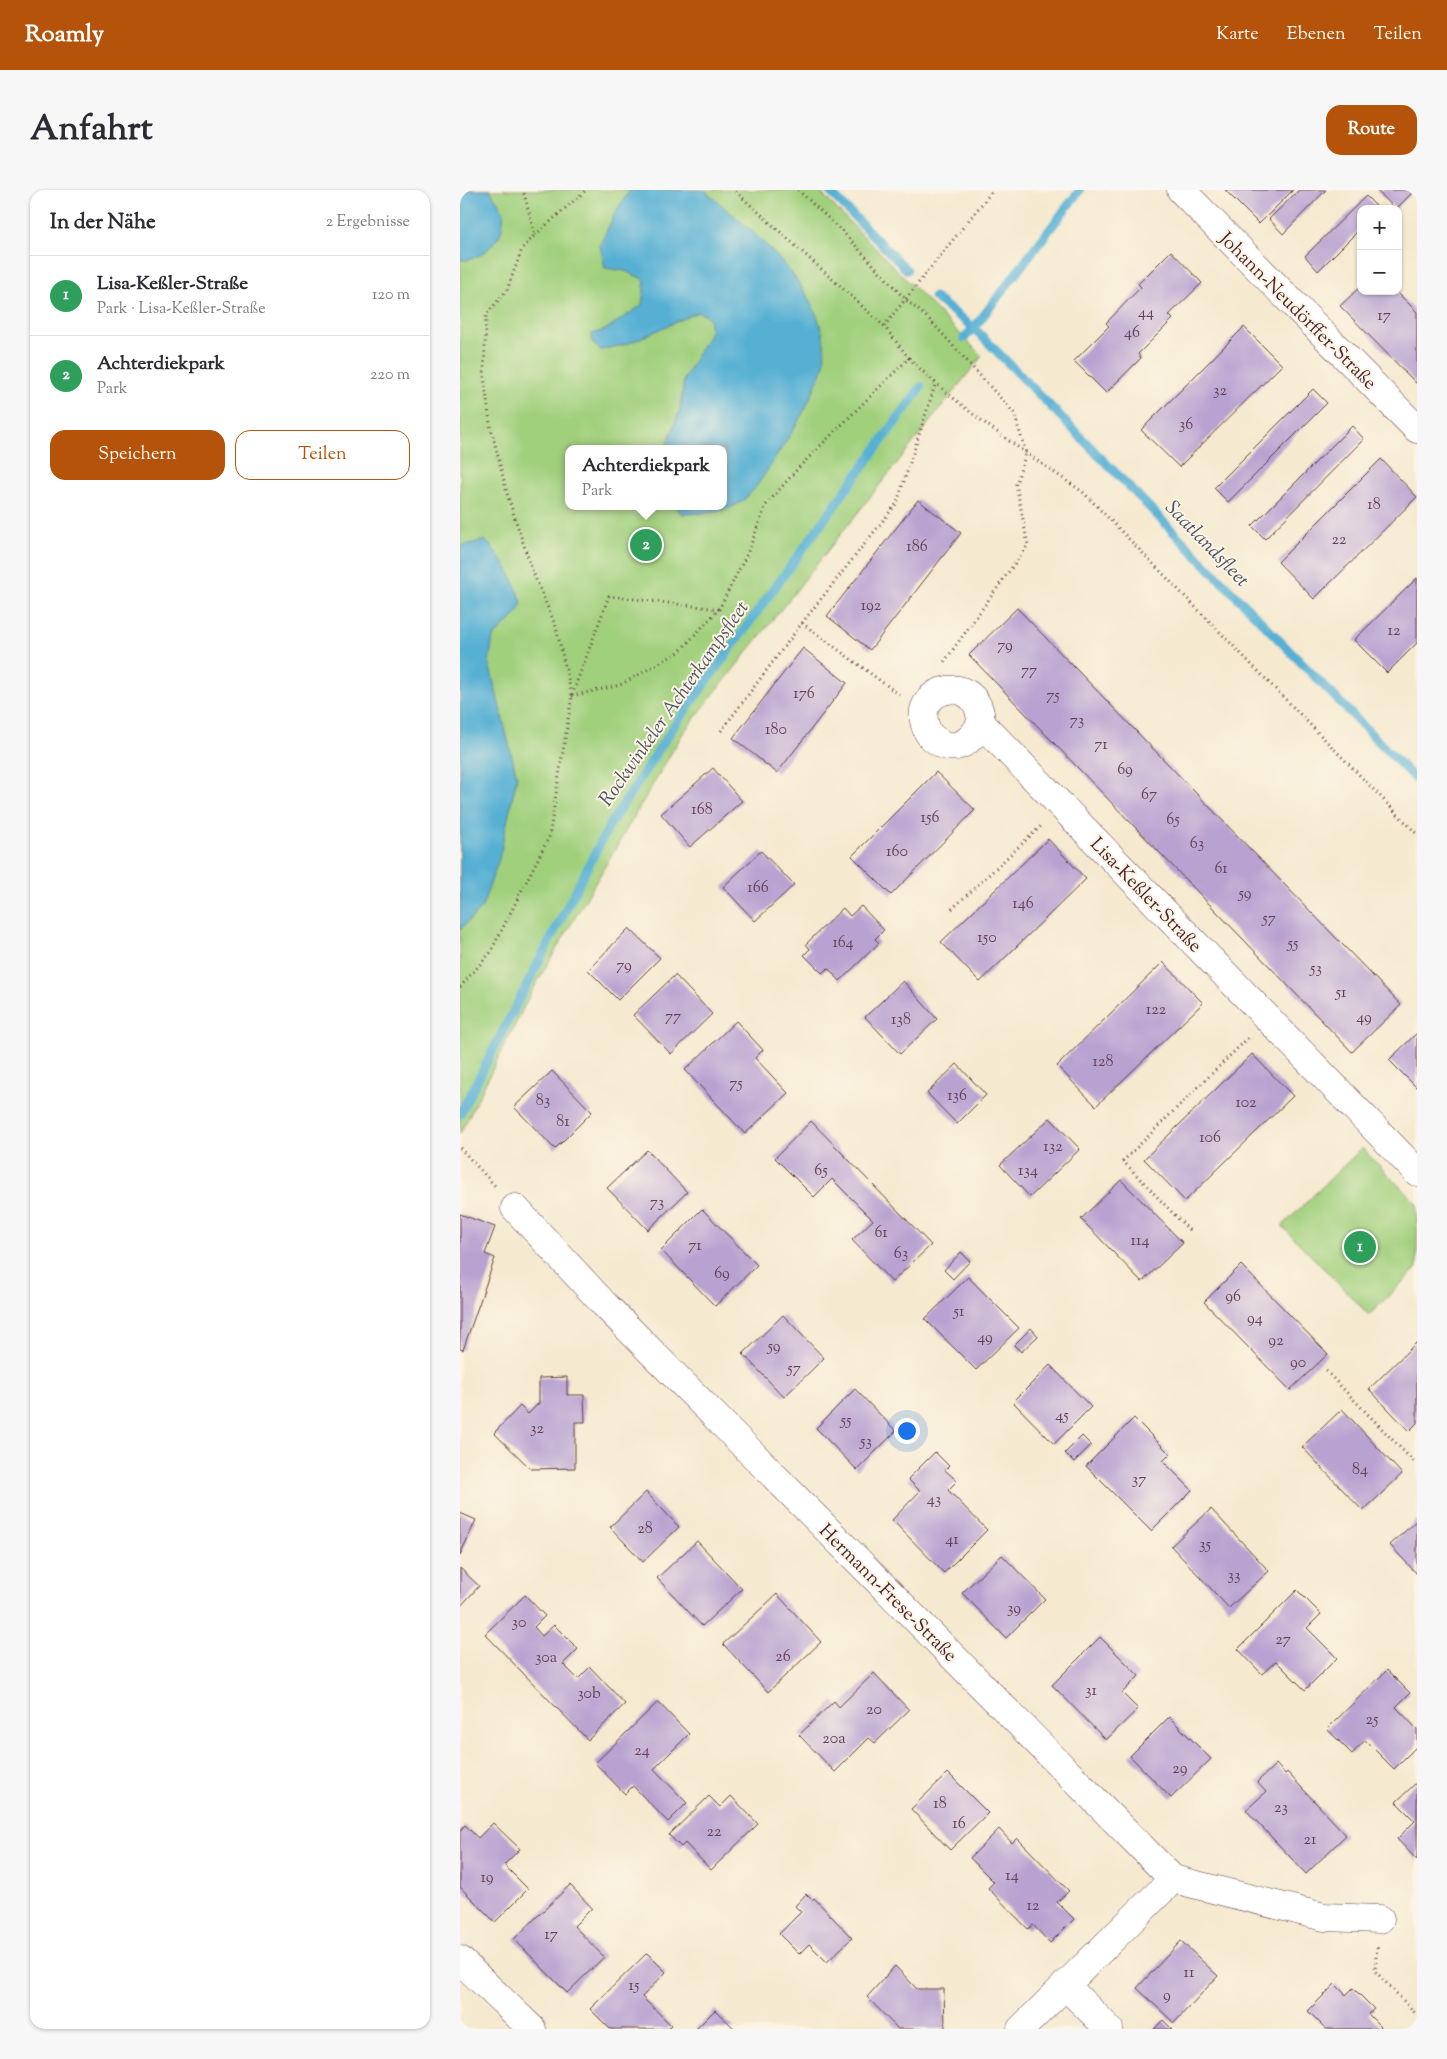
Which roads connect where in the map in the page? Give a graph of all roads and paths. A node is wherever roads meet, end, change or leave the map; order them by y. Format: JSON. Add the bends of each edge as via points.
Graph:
{"nodes":[{"id":1,"x":523,"y":190,"type":"edge"},
{"id":2,"x":586,"y":190,"type":"edge"},
{"id":3,"x":734,"y":190,"type":"edge"},
{"id":4,"x":798,"y":190,"type":"edge"},
{"id":5,"x":993,"y":190,"type":"edge"},
{"id":6,"x":1180,"y":190,"type":"edge"},
{"id":7,"x":535,"y":235,"type":"junction"},
{"id":8,"x":906,"y":300,"type":"junction"},
{"id":9,"x":884,"y":326,"type":"junction"},
{"id":10,"x":909,"y":358,"type":"junction"},
{"id":11,"x":935,"y":384,"type":"junction"},
{"id":12,"x":1417,"y":429,"type":"edge"},
{"id":13,"x":1026,"y":453,"type":"junction"},
{"id":14,"x":719,"y":609,"type":"junction"},
{"id":15,"x":802,"y":623,"type":"junction"},
{"id":16,"x":953,"y":689,"type":"junction"},
{"id":17,"x":572,"y":696,"type":"junction"},
{"id":18,"x":927,"y":702,"type":"junction"},
{"id":19,"x":981,"y":723,"type":"junction"},
{"id":20,"x":721,"y":731,"type":"dead end"},
{"id":21,"x":1062,"y":807,"type":"junction"},
{"id":22,"x":1417,"y":834,"type":"edge"},
{"id":23,"x":952,"y":909,"type":"dead end"},
{"id":24,"x":460,"y":987,"type":"edge"},
{"id":25,"x":1268,"y":1019,"type":"junction"},
{"id":26,"x":460,"y":1148,"type":"edge"},
{"id":27,"x":1417,"y":1172,"type":"edge"},
{"id":28,"x":515,"y":1208,"type":"joint"},
{"id":29,"x":1189,"y":1230,"type":"dead end"},
{"id":30,"x":1326,"y":1372,"type":"dead end"},
{"id":31,"x":1416,"y":1464,"type":"edge"},
{"id":32,"x":1172,"y":1878,"type":"junction"},
{"id":33,"x":1380,"y":1918,"type":"joint"},
{"id":34,"x":460,"y":1960,"type":"edge"},
{"id":35,"x":1066,"y":1985,"type":"junction"},
{"id":36,"x":1417,"y":2016,"type":"edge"},
{"id":37,"x":532,"y":2029,"type":"edge"},
{"id":38,"x":1021,"y":2029,"type":"edge"},
{"id":39,"x":1109,"y":2029,"type":"edge"}],
"edges":[{"from":1,"to":7,"type":"path"},
{"from":2,"to":7,"type":"path"},
{"from":3,"to":9,"type":"path"},
{"from":4,"to":8,"type":"path"},
{"from":5,"to":8,"type":"path"},
{"from":6,"to":12,"type":"street","name":"Johann-Neudörffer-Straße"},
{"from":7,"to":17,"type":"path","via":[[522,249],[507,290],[486,314],[484,376],[490,424],[508,497],[532,570],[556,627]]},
{"from":8,"to":9,"type":"path"},
{"from":8,"to":13,"type":"path","via":[[928,318],[1014,413]]},
{"from":9,"to":10,"type":"path"},
{"from":10,"to":11,"type":"path"},
{"from":10,"to":14,"type":"path","via":[[800,466],[766,505],[748,552]]},
{"from":11,"to":13,"type":"path"},
{"from":11,"to":15,"type":"path","via":[[897,503]]},
{"from":13,"to":16,"type":"path","via":[[1016,484],[1028,545],[942,665]]},
{"from":13,"to":22,"type":"path","via":[[1083,492]]},
{"from":14,"to":17,"type":"path","via":[[679,652],[620,685]]},
{"from":14,"to":17,"type":"path","via":[[609,596]]},
{"from":15,"to":18,"type":"path","via":[[911,703]]},
{"from":15,"to":20,"type":"path"},
{"from":16,"to":18,"type":"street","via":[[938,692]]},
{"from":16,"to":19,"type":"street","name":"Lisa-Keßler-Straße","via":[[965,692],[975,700]]},
{"from":17,"to":24,"type":"path","via":[[549,837],[490,953]]},
{"from":18,"to":19,"type":"street","via":[[923,718],[928,734],[941,745],[958,746],[973,738]]},
{"from":19,"to":21,"type":"street","name":"Lisa-Keßler-Straße"},
{"from":21,"to":23,"type":"path"},
{"from":21,"to":25,"type":"street","name":"Lisa-Keßler-Straße"},
{"from":25,"to":27,"type":"street","name":"Lisa-Keßler-Straße"},
{"from":25,"to":29,"type":"path","via":[[1123,1162]]},
{"from":26,"to":28,"type":"path"},
{"from":28,"to":32,"type":"street","name":"Hermann-Frese-Straße","via":[[606,1305]]},
{"from":30,"to":31,"type":"path"},
{"from":32,"to":33,"type":"street","via":[[1324,1917]]},
{"from":32,"to":35,"type":"street"},
{"from":33,"to":36,"type":"path","via":[[1375,1971]]},
{"from":34,"to":37,"type":"street"},
{"from":35,"to":38,"type":"street"},
{"from":35,"to":39,"type":"street"}]}
